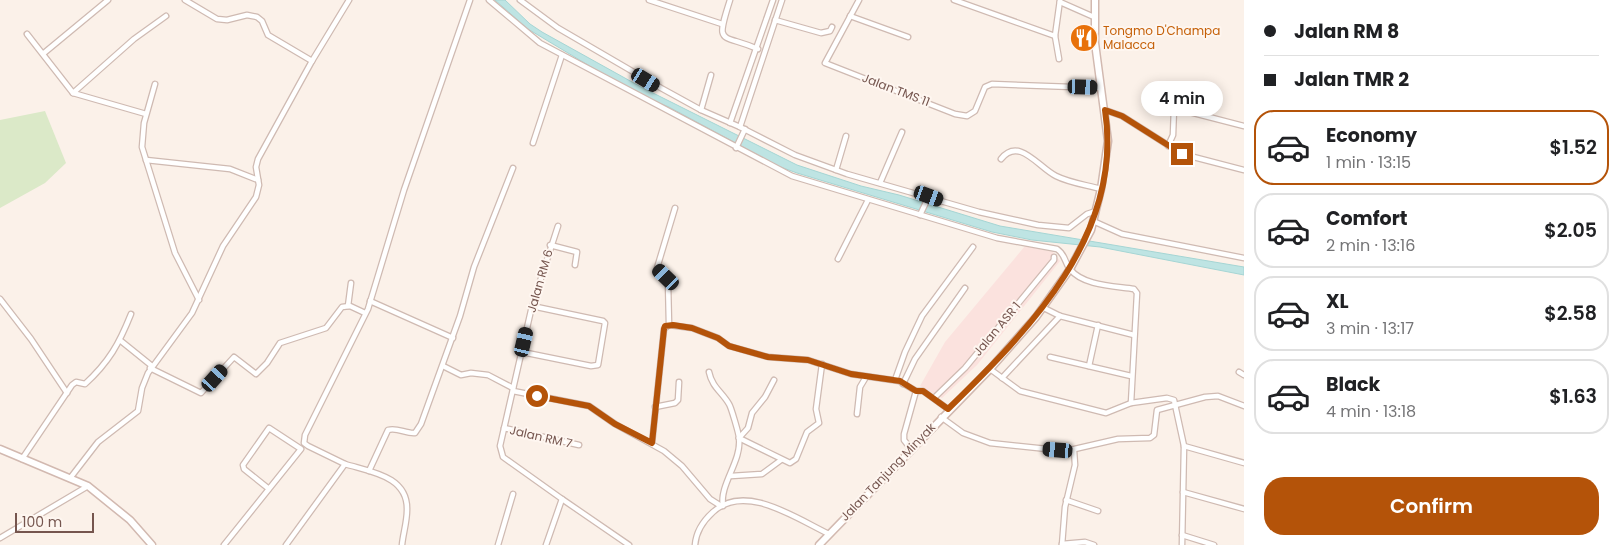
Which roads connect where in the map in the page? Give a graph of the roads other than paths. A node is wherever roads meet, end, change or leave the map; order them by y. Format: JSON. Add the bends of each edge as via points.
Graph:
{"nodes":[{"id":1,"x":108,"y":0,"type":"edge"},
{"id":2,"x":185,"y":0,"type":"edge"},
{"id":3,"x":349,"y":0,"type":"edge"},
{"id":4,"x":470,"y":0,"type":"edge"},
{"id":5,"x":488,"y":0,"type":"edge"},
{"id":6,"x":520,"y":0,"type":"edge"},
{"id":7,"x":649,"y":0,"type":"edge"},
{"id":8,"x":730,"y":0,"type":"edge"},
{"id":9,"x":774,"y":0,"type":"edge"},
{"id":10,"x":782,"y":0,"type":"edge"},
{"id":11,"x":859,"y":0,"type":"edge"},
{"id":12,"x":954,"y":0,"type":"edge"},
{"id":13,"x":1095,"y":0,"type":"edge"},
{"id":14,"x":1060,"y":1,"type":"edge"},
{"id":15,"x":166,"y":16,"type":"dead end"},
{"id":16,"x":850,"y":16,"type":"junction"},
{"id":17,"x":1094,"y":17,"type":"junction"},
{"id":18,"x":775,"y":20,"type":"junction"},
{"id":19,"x":722,"y":24,"type":"junction"},
{"id":20,"x":832,"y":28,"type":"dead end"},
{"id":21,"x":27,"y":34,"type":"dead end"},
{"id":22,"x":1055,"y":36,"type":"junction"},
{"id":23,"x":908,"y":37,"type":"dead end"},
{"id":24,"x":758,"y":49,"type":"junction"},
{"id":25,"x":44,"y":53,"type":"junction"},
{"id":26,"x":562,"y":55,"type":"junction"},
{"id":27,"x":1059,"y":59,"type":"dead end"},
{"id":28,"x":312,"y":61,"type":"junction"},
{"id":29,"x":711,"y":75,"type":"dead end"},
{"id":30,"x":155,"y":84,"type":"dead end"},
{"id":31,"x":1101,"y":88,"type":"junction"},
{"id":32,"x":73,"y":93,"type":"junction"},
{"id":33,"x":701,"y":110,"type":"junction"},
{"id":34,"x":1105,"y":110,"type":"junction"},
{"id":35,"x":146,"y":114,"type":"junction"},
{"id":36,"x":730,"y":123,"type":"junction"},
{"id":37,"x":1244,"y":126,"type":"edge"},
{"id":38,"x":743,"y":129,"type":"junction"},
{"id":39,"x":902,"y":132,"type":"dead end"},
{"id":40,"x":846,"y":136,"type":"dead end"},
{"id":41,"x":532,"y":143,"type":"dead end"},
{"id":42,"x":737,"y":146,"type":"junction"},
{"id":43,"x":1168,"y":146,"type":"junction"},
{"id":44,"x":146,"y":160,"type":"junction"},
{"id":45,"x":1001,"y":160,"type":"dead end"},
{"id":46,"x":513,"y":168,"type":"dead end"},
{"id":47,"x":1244,"y":169,"type":"edge"},
{"id":48,"x":836,"y":170,"type":"junction"},
{"id":49,"x":258,"y":180,"type":"junction"},
{"id":50,"x":880,"y":183,"type":"junction"},
{"id":51,"x":1102,"y":189,"type":"junction"},
{"id":52,"x":928,"y":197,"type":"junction"},
{"id":53,"x":868,"y":200,"type":"junction"},
{"id":54,"x":675,"y":208,"type":"dead end"},
{"id":55,"x":1096,"y":211,"type":"junction"},
{"id":56,"x":921,"y":214,"type":"junction"},
{"id":57,"x":1094,"y":221,"type":"junction"},
{"id":58,"x":558,"y":226,"type":"dead end"},
{"id":59,"x":550,"y":245,"type":"junction"},
{"id":60,"x":973,"y":247,"type":"dead end"},
{"id":61,"x":1054,"y":257,"type":"dead end"},
{"id":62,"x":1244,"y":258,"type":"edge"},
{"id":63,"x":838,"y":259,"type":"dead end"},
{"id":64,"x":575,"y":265,"type":"dead end"},
{"id":65,"x":1070,"y":269,"type":"junction"},
{"id":66,"x":351,"y":283,"type":"dead end"},
{"id":67,"x":965,"y":288,"type":"dead end"},
{"id":68,"x":0,"y":299,"type":"edge"},
{"id":69,"x":199,"y":300,"type":"junction"},
{"id":70,"x":370,"y":301,"type":"junction"},
{"id":71,"x":348,"y":306,"type":"junction"},
{"id":72,"x":532,"y":306,"type":"junction"},
{"id":73,"x":1044,"y":308,"type":"junction"},
{"id":74,"x":131,"y":314,"type":"dead end"},
{"id":75,"x":365,"y":314,"type":"junction"},
{"id":76,"x":1060,"y":316,"type":"junction"},
{"id":77,"x":669,"y":325,"type":"junction"},
{"id":78,"x":1098,"y":325,"type":"junction"},
{"id":79,"x":1134,"y":335,"type":"junction"},
{"id":80,"x":453,"y":338,"type":"junction"},
{"id":81,"x":121,"y":341,"type":"junction"},
{"id":82,"x":522,"y":352,"type":"junction"},
{"id":83,"x":1050,"y":357,"type":"dead end"},
{"id":84,"x":822,"y":364,"type":"junction"},
{"id":85,"x":443,"y":366,"type":"junction"},
{"id":86,"x":1089,"y":366,"type":"junction"},
{"id":87,"x":151,"y":367,"type":"junction"},
{"id":88,"x":990,"y":369,"type":"junction"},
{"id":89,"x":709,"y":372,"type":"dead end"},
{"id":90,"x":1131,"y":376,"type":"junction"},
{"id":91,"x":866,"y":377,"type":"junction"},
{"id":92,"x":1002,"y":378,"type":"junction"},
{"id":93,"x":774,"y":380,"type":"dead end"},
{"id":94,"x":895,"y":380,"type":"junction"},
{"id":95,"x":679,"y":382,"type":"dead end"},
{"id":96,"x":903,"y":384,"type":"junction"},
{"id":97,"x":513,"y":389,"type":"junction"},
{"id":98,"x":916,"y":391,"type":"junction"},
{"id":99,"x":67,"y":393,"type":"junction"},
{"id":100,"x":934,"y":398,"type":"junction"},
{"id":101,"x":1131,"y":404,"type":"junction"},
{"id":102,"x":1176,"y":404,"type":"junction"},
{"id":103,"x":1244,"y":406,"type":"edge"},
{"id":104,"x":655,"y":407,"type":"junction"},
{"id":105,"x":948,"y":409,"type":"junction"},
{"id":106,"x":857,"y":414,"type":"dead end"},
{"id":107,"x":941,"y":417,"type":"junction"},
{"id":108,"x":504,"y":428,"type":"junction"},
{"id":109,"x":739,"y":438,"type":"junction"},
{"id":110,"x":304,"y":443,"type":"junction"},
{"id":111,"x":652,"y":443,"type":"junction"},
{"id":112,"x":578,"y":445,"type":"dead end"},
{"id":113,"x":1184,"y":446,"type":"junction"},
{"id":114,"x":0,"y":449,"type":"edge"},
{"id":115,"x":301,"y":449,"type":"junction"},
{"id":116,"x":911,"y":449,"type":"junction"},
{"id":117,"x":1074,"y":450,"type":"junction"},
{"id":118,"x":22,"y":459,"type":"junction"},
{"id":119,"x":781,"y":460,"type":"junction"},
{"id":120,"x":1244,"y":463,"type":"edge"},
{"id":121,"x":345,"y":464,"type":"junction"},
{"id":122,"x":369,"y":471,"type":"junction"},
{"id":123,"x":731,"y":476,"type":"junction"},
{"id":124,"x":70,"y":477,"type":"junction"},
{"id":125,"x":88,"y":486,"type":"junction"},
{"id":126,"x":269,"y":490,"type":"junction"},
{"id":127,"x":1183,"y":492,"type":"junction"},
{"id":128,"x":513,"y":494,"type":"dead end"},
{"id":129,"x":562,"y":500,"type":"junction"},
{"id":130,"x":1066,"y":500,"type":"junction"},
{"id":131,"x":722,"y":506,"type":"junction"},
{"id":132,"x":1244,"y":509,"type":"edge"},
{"id":133,"x":1098,"y":511,"type":"dead end"},
{"id":134,"x":829,"y":534,"type":"junction"},
{"id":135,"x":1182,"y":535,"type":"junction"},
{"id":136,"x":0,"y":538,"type":"edge"},
{"id":137,"x":1062,"y":544,"type":"edge"},
{"id":138,"x":152,"y":545,"type":"edge"},
{"id":139,"x":224,"y":545,"type":"edge"},
{"id":140,"x":286,"y":545,"type":"edge"},
{"id":141,"x":402,"y":545,"type":"edge"},
{"id":142,"x":498,"y":545,"type":"edge"},
{"id":143,"x":546,"y":545,"type":"edge"},
{"id":144,"x":629,"y":545,"type":"edge"},
{"id":145,"x":695,"y":545,"type":"edge"},
{"id":146,"x":819,"y":545,"type":"edge"},
{"id":147,"x":1094,"y":545,"type":"edge"},
{"id":148,"x":1182,"y":545,"type":"edge"},
{"id":149,"x":1214,"y":545,"type":"edge"}],
"edges":[{"from":1,"to":25,"type":"street"},
{"from":2,"to":28,"type":"street","via":[[217,20],[257,17],[268,35]]},
{"from":3,"to":28,"type":"street"},
{"from":4,"to":70,"type":"street","via":[[404,190]]},
{"from":5,"to":26,"type":"street","via":[[527,34]]},
{"from":6,"to":33,"type":"street","via":[[558,28]]},
{"from":7,"to":19,"type":"street"},
{"from":8,"to":19,"type":"street"},
{"from":9,"to":24,"type":"street"},
{"from":10,"to":18,"type":"street"},
{"from":11,"to":16,"type":"street"},
{"from":12,"to":22,"type":"street"},
{"from":13,"to":17,"type":"main road","name":"Jalan Tanjung Minyak"},
{"from":14,"to":17,"type":"street"},
{"from":14,"to":22,"type":"street"},
{"from":15,"to":32,"type":"street","via":[[134,38]]},
{"from":16,"to":23,"type":"street"},
{"from":16,"to":31,"type":"street","name":"Jalan TMS 11","via":[[825,63],[967,116],[975,112],[987,84]]},
{"from":17,"to":31,"type":"main road","name":"Jalan Tanjung Minyak"},
{"from":18,"to":20,"type":"street","via":[[821,33]]},
{"from":18,"to":38,"type":"street"},
{"from":19,"to":24,"type":"street","via":[[724,36],[729,41]]},
{"from":21,"to":25,"type":"street"},
{"from":22,"to":27,"type":"street"},
{"from":24,"to":36,"type":"street"},
{"from":25,"to":32,"type":"street"},
{"from":26,"to":41,"type":"street"},
{"from":26,"to":42,"type":"street"},
{"from":28,"to":49,"type":"street","via":[[258,159]]},
{"from":29,"to":33,"type":"street"},
{"from":30,"to":35,"type":"street"},
{"from":31,"to":34,"type":"main road","name":"Jalan Tanjung Minyak"},
{"from":32,"to":35,"type":"street"},
{"from":33,"to":36,"type":"street"},
{"from":34,"to":43,"type":"street","via":[[1122,116]]},
{"from":34,"to":51,"type":"main road","name":"Jalan Tanjung Minyak","via":[[1108,149]]},
{"from":35,"to":44,"type":"street","via":[[142,147]]},
{"from":36,"to":38,"type":"street"},
{"from":37,"to":43,"type":"street","via":[[1174,108],[1174,135]]},
{"from":38,"to":42,"type":"street"},
{"from":38,"to":48,"type":"street"},
{"from":39,"to":50,"type":"street"},
{"from":40,"to":48,"type":"street"},
{"from":42,"to":53,"type":"street","via":[[792,176]]},
{"from":43,"to":47,"type":"street","via":[[1182,154]]},
{"from":44,"to":49,"type":"street","via":[[230,169]]},
{"from":44,"to":69,"type":"street","via":[[175,253]]},
{"from":45,"to":51,"type":"street","via":[[1007,152],[1014,150],[1025,154],[1056,177]]},
{"from":46,"to":80,"type":"street","via":[[474,267]]},
{"from":48,"to":50,"type":"street"},
{"from":49,"to":69,"type":"street","via":[[256,197],[223,246]]},
{"from":50,"to":52,"type":"street"},
{"from":51,"to":55,"type":"main road","name":"Jalan Tanjung Minyak"},
{"from":52,"to":55,"type":"street","via":[[1038,225],[1069,228]]},
{"from":52,"to":56,"type":"street"},
{"from":53,"to":56,"type":"street"},
{"from":53,"to":63,"type":"street"},
{"from":54,"to":77,"type":"street","via":[[657,268],[668,282]]},
{"from":55,"to":57,"type":"main road","name":"Jalan Tanjung Minyak"},
{"from":56,"to":65,"type":"street","via":[[997,238],[1058,249]]},
{"from":57,"to":62,"type":"street","via":[[1122,234]]},
{"from":57,"to":65,"type":"main road","name":"Jalan Tanjung Minyak"},
{"from":58,"to":59,"type":"street","name":"Jalan RM 6"},
{"from":59,"to":64,"type":"street","via":[[577,252]]},
{"from":59,"to":72,"type":"street","name":"Jalan RM 6"},
{"from":60,"to":94,"type":"street","via":[[922,316],[904,352]]},
{"from":61,"to":100,"type":"street","name":"Jalan ASR 1","via":[[976,355]]},
{"from":65,"to":73,"type":"main road","name":"Jalan Tanjung Minyak"},
{"from":65,"to":79,"type":"street","via":[[1080,278],[1138,293]]},
{"from":66,"to":71,"type":"street"},
{"from":67,"to":96,"type":"street","via":[[915,360]]},
{"from":68,"to":99,"type":"street"},
{"from":69,"to":87,"type":"street"},
{"from":70,"to":75,"type":"street"},
{"from":70,"to":80,"type":"street"},
{"from":71,"to":75,"type":"street"},
{"from":71,"to":87,"type":"street","via":[[338,310],[326,328],[280,343],[256,374],[234,357],[201,393]]},
{"from":72,"to":82,"type":"street","name":"Jalan RM 6"},
{"from":72,"to":82,"type":"street","via":[[605,323],[598,365]]},
{"from":73,"to":76,"type":"street"},
{"from":73,"to":88,"type":"main road","name":"Jalan Tanjung Minyak"},
{"from":74,"to":81,"type":"street"},
{"from":75,"to":110,"type":"street","via":[[305,435]]},
{"from":76,"to":78,"type":"street"},
{"from":76,"to":92,"type":"street"},
{"from":77,"to":84,"type":"street","via":[[700,331],[729,346],[768,357],[791,357]]},
{"from":77,"to":104,"type":"street","via":[[664,329]]},
{"from":78,"to":79,"type":"street"},
{"from":78,"to":86,"type":"street"},
{"from":79,"to":90,"type":"street"},
{"from":80,"to":85,"type":"street"},
{"from":81,"to":87,"type":"street"},
{"from":81,"to":99,"type":"street","via":[[95,375],[84,384],[74,383]]},
{"from":82,"to":97,"type":"street","name":"Jalan RM 6"},
{"from":83,"to":86,"type":"street"},
{"from":84,"to":91,"type":"street"},
{"from":84,"to":119,"type":"street","via":[[816,409],[819,423],[807,432],[796,459],[790,463]]},
{"from":85,"to":97,"type":"street","via":[[461,375],[488,375]]},
{"from":85,"to":122,"type":"street","via":[[422,424],[415,433],[388,430]]},
{"from":86,"to":90,"type":"street"},
{"from":87,"to":124,"type":"street","via":[[142,388],[138,411],[98,442]]},
{"from":88,"to":92,"type":"street"},
{"from":88,"to":105,"type":"main road","name":"Jalan Tanjung Minyak"},
{"from":89,"to":109,"type":"street","via":[[711,382],[729,403]]},
{"from":90,"to":101,"type":"street"},
{"from":91,"to":94,"type":"street"},
{"from":91,"to":106,"type":"street","via":[[858,395]]},
{"from":92,"to":101,"type":"street","via":[[1020,391],[1106,413]]},
{"from":93,"to":109,"type":"street","via":[[752,413],[748,428]]},
{"from":94,"to":96,"type":"street"},
{"from":95,"to":104,"type":"street","via":[[678,400]]},
{"from":96,"to":98,"type":"street"},
{"from":97,"to":108,"type":"street","name":"Jalan RM 6"},
{"from":97,"to":111,"type":"street","via":[[589,406]]},
{"from":98,"to":100,"type":"street","via":[[923,391]]},
{"from":98,"to":116,"type":"street","via":[[904,434],[904,440]]},
{"from":99,"to":118,"type":"street"},
{"from":100,"to":105,"type":"street"},
{"from":101,"to":102,"type":"street","via":[[1167,398]]},
{"from":102,"to":103,"type":"street","via":[[1218,396]]},
{"from":102,"to":113,"type":"street"},
{"from":102,"to":117,"type":"street","via":[[1157,410],[1154,435],[1150,438],[1118,439]]},
{"from":104,"to":111,"type":"street"},
{"from":105,"to":107,"type":"main road","name":"Jalan Tanjung Minyak"},
{"from":107,"to":116,"type":"main road","name":"Jalan Tanjung Minyak"},
{"from":107,"to":117,"type":"street","via":[[979,441]]},
{"from":108,"to":112,"type":"street","name":"Jalan RM 7"},
{"from":108,"to":129,"type":"street","name":"Jalan RM 6","via":[[501,454]]},
{"from":109,"to":119,"type":"street"},
{"from":109,"to":123,"type":"street"},
{"from":110,"to":115,"type":"street"},
{"from":110,"to":121,"type":"street"},
{"from":111,"to":131,"type":"street","via":[[682,466],[710,500]]},
{"from":113,"to":120,"type":"street"},
{"from":113,"to":127,"type":"street"},
{"from":114,"to":118,"type":"main road"},
{"from":115,"to":126,"type":"street"},
{"from":115,"to":126,"type":"street","via":[[272,429],[267,429],[243,467]]},
{"from":116,"to":134,"type":"main road","name":"Jalan Tanjung Minyak"},
{"from":117,"to":130,"type":"street","via":[[1075,465]]},
{"from":118,"to":124,"type":"main road"},
{"from":119,"to":123,"type":"street","via":[[762,474]]},
{"from":121,"to":122,"type":"street"},
{"from":121,"to":140,"type":"street"},
{"from":122,"to":141,"type":"street","via":[[391,479],[405,493],[407,513]]},
{"from":123,"to":131,"type":"street"},
{"from":124,"to":125,"type":"main road"},
{"from":125,"to":136,"type":"street"},
{"from":125,"to":138,"type":"main road","via":[[130,520]]},
{"from":126,"to":139,"type":"street"},
{"from":127,"to":132,"type":"street"},
{"from":127,"to":135,"type":"street"},
{"from":128,"to":142,"type":"street"},
{"from":129,"to":143,"type":"street"},
{"from":129,"to":144,"type":"street"},
{"from":130,"to":133,"type":"street"},
{"from":130,"to":137,"type":"street"},
{"from":131,"to":134,"type":"street","via":[[739,500],[753,500]]},
{"from":131,"to":145,"type":"street","via":[[705,520],[697,533]]},
{"from":134,"to":146,"type":"main road","name":"Jalan Tanjung Minyak"},
{"from":135,"to":148,"type":"street"},
{"from":135,"to":149,"type":"street"},
{"from":137,"to":147,"type":"street","via":[[1085,542]]}]}
